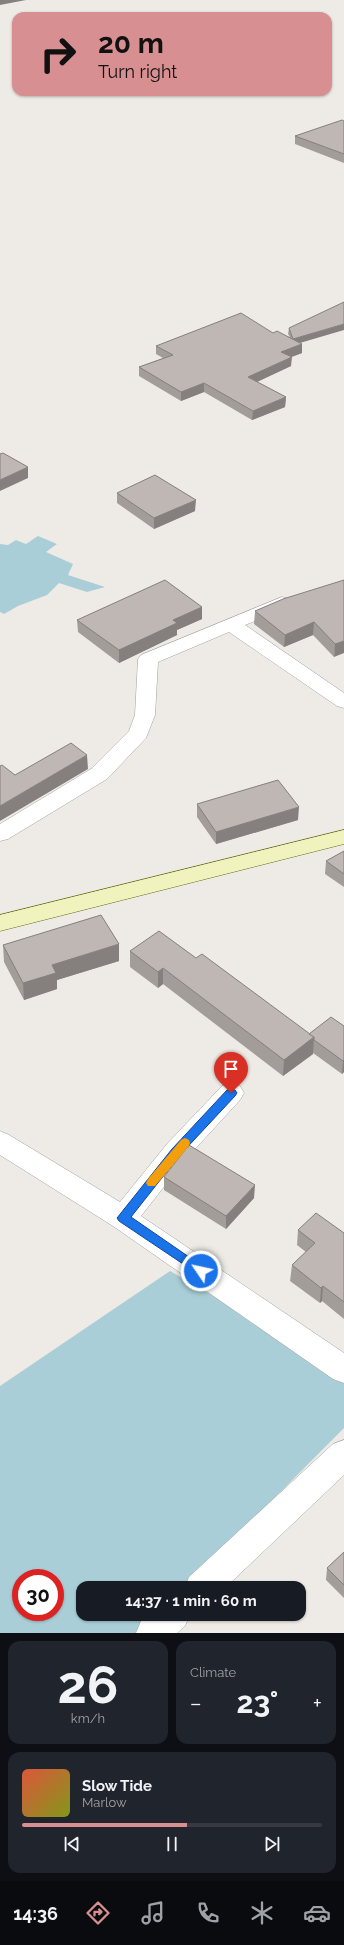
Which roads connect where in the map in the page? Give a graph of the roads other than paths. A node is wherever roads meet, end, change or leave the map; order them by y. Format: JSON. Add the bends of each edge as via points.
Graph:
{"nodes":[{"id":1,"x":300,"y":598,"type":"edge"},
{"id":2,"x":232,"y":626,"type":"junction"},
{"id":3,"x":344,"y":702,"type":"edge"},
{"id":4,"x":0,"y":834,"type":"edge"},
{"id":5,"x":344,"y":838,"type":"edge"},
{"id":6,"x":0,"y":923,"type":"edge"},
{"id":7,"x":231,"y":1093,"type":"dead end"},
{"id":8,"x":0,"y":1142,"type":"edge"},
{"id":9,"x":123,"y":1218,"type":"junction"},
{"id":10,"x":344,"y":1370,"type":"edge"},
{"id":11,"x":344,"y":1454,"type":"edge"},
{"id":12,"x":208,"y":1581,"type":"edge"},
{"id":13,"x":166,"y":1621,"type":"edge"},
{"id":14,"x":153,"y":1633,"type":"edge"}],
"edges":[{"from":1,"to":2,"type":"street","via":[[270,607]]},
{"from":2,"to":3,"type":"street"},
{"from":2,"to":4,"type":"street","via":[[148,659],[145,715],[139,733],[99,774]]},
{"from":5,"to":6,"type":"main road"},
{"from":7,"to":9,"type":"street","via":[[176,1152]]},
{"from":8,"to":9,"type":"street"},
{"from":9,"to":10,"type":"street"},
{"from":11,"to":12,"type":"street"},
{"from":13,"to":14,"type":"street"}]}
